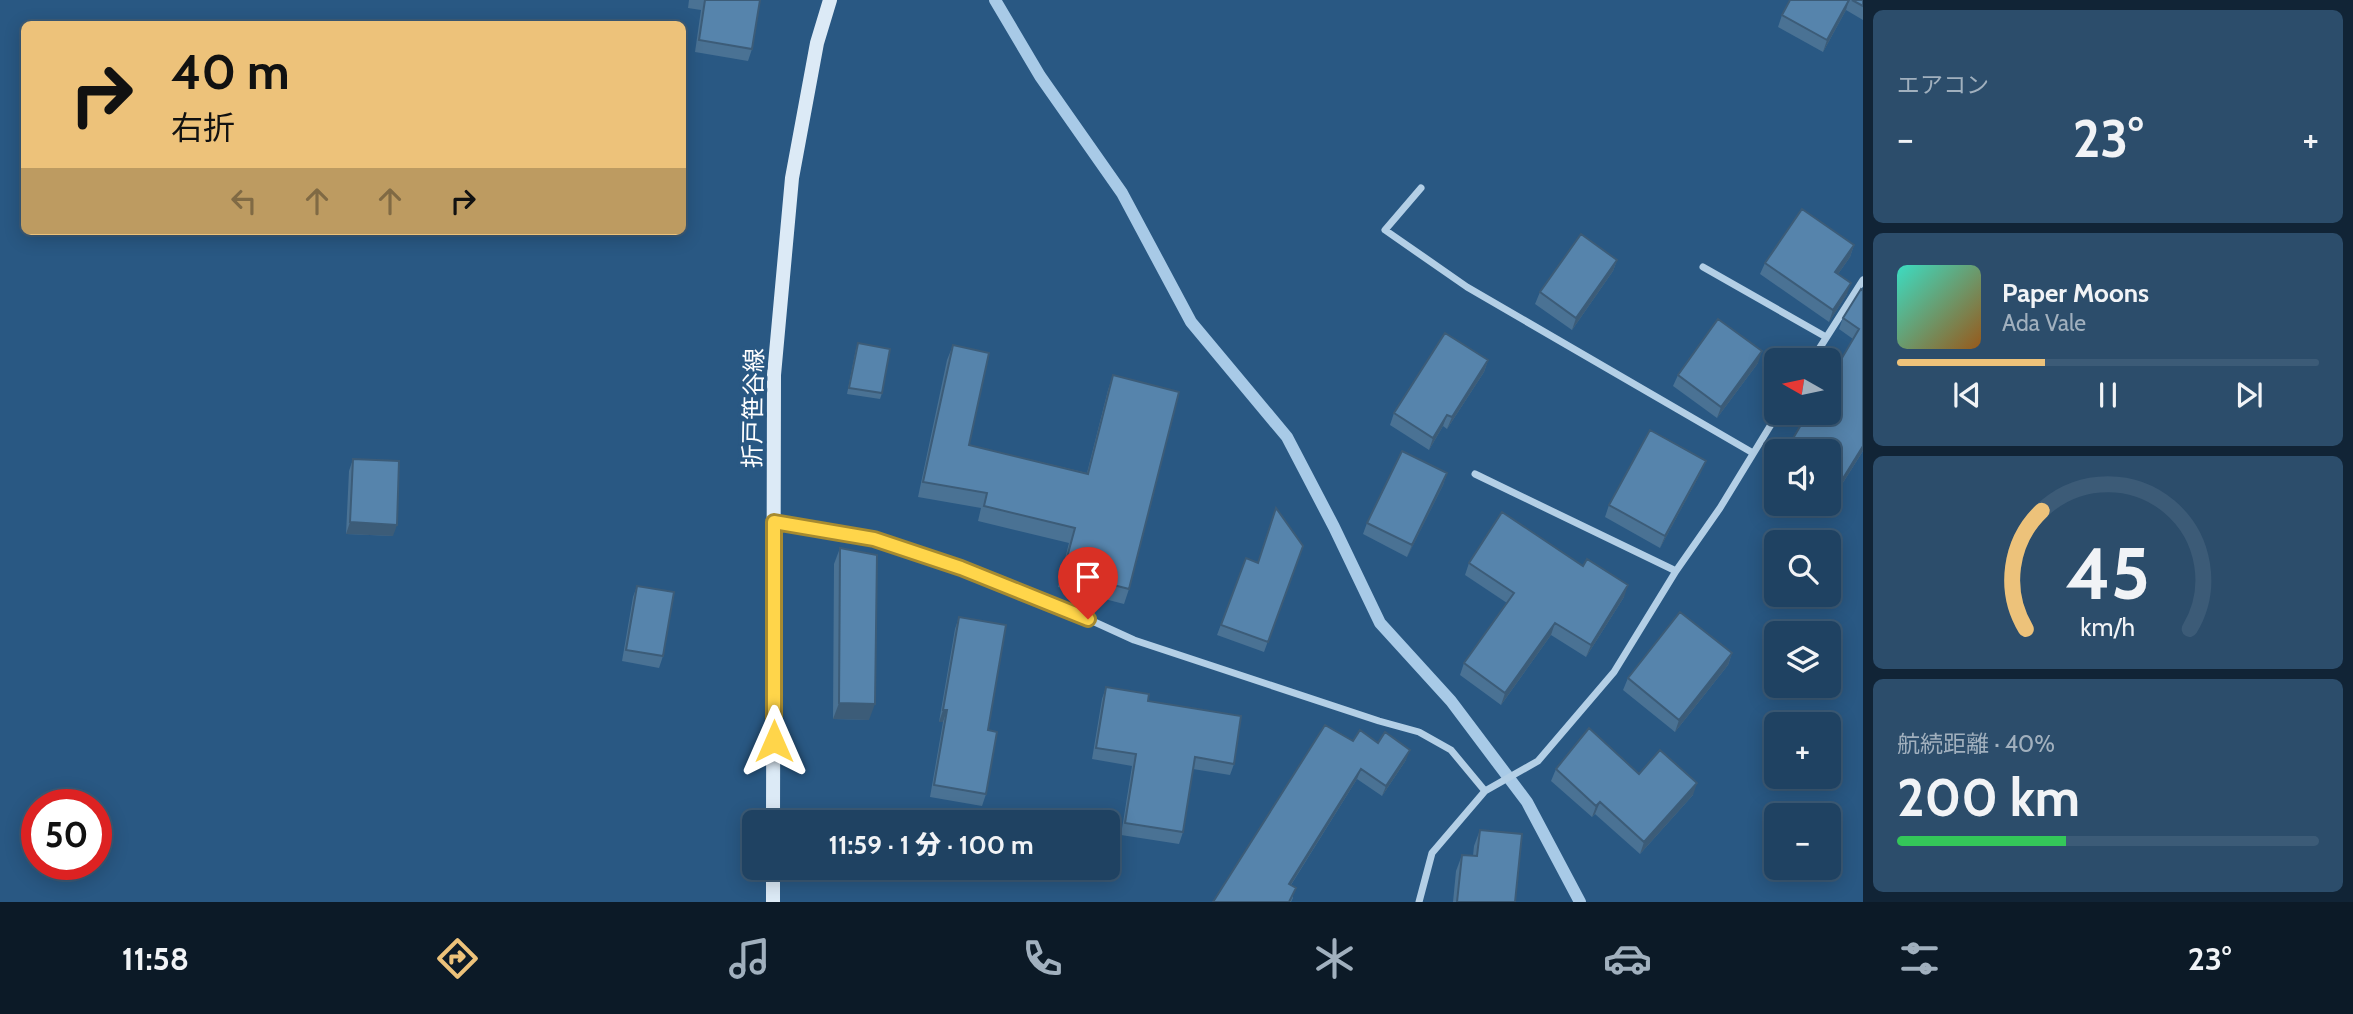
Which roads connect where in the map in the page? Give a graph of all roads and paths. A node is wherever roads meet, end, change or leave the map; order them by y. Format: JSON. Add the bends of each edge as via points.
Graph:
{"nodes":[{"id":1,"x":830,"y":0,"type":"edge"},
{"id":2,"x":1421,"y":188,"type":"dead end"},
{"id":3,"x":1703,"y":267,"type":"dead end"},
{"id":4,"x":1863,"y":280,"type":"edge"},
{"id":5,"x":1826,"y":337,"type":"junction"},
{"id":6,"x":1819,"y":348,"type":"edge"},
{"id":7,"x":1770,"y":425,"type":"edge"},
{"id":8,"x":1753,"y":453,"type":"junction"},
{"id":9,"x":1475,"y":474,"type":"dead end"},
{"id":10,"x":774,"y":522,"type":"junction"},
{"id":11,"x":1676,"y":571,"type":"junction"},
{"id":12,"x":1485,"y":791,"type":"junction"},
{"id":13,"x":773,"y":810,"type":"edge"},
{"id":14,"x":773,"y":880,"type":"edge"},
{"id":15,"x":773,"y":902,"type":"edge"},
{"id":16,"x":1419,"y":902,"type":"edge"}],
"edges":[{"from":1,"to":10,"type":"main road","name":"折戸笹谷線","via":[[817,43],[792,178],[774,375]]},
{"from":2,"to":8,"type":"street","via":[[1385,230],[1467,287]]},
{"from":3,"to":5,"type":"street"},
{"from":4,"to":5,"type":"street"},
{"from":5,"to":6,"type":"street"},
{"from":7,"to":8,"type":"street"},
{"from":8,"to":11,"type":"street"},
{"from":9,"to":11,"type":"street"},
{"from":10,"to":12,"type":"street","via":[[887,543],[961,568],[1133,640],[1419,732],[1451,750]]},
{"from":10,"to":13,"type":"main road","name":"折戸笹谷線"},
{"from":11,"to":12,"type":"street","via":[[1614,672],[1538,761]]},
{"from":12,"to":16,"type":"street","via":[[1432,853]]},
{"from":14,"to":15,"type":"main road"}]}
